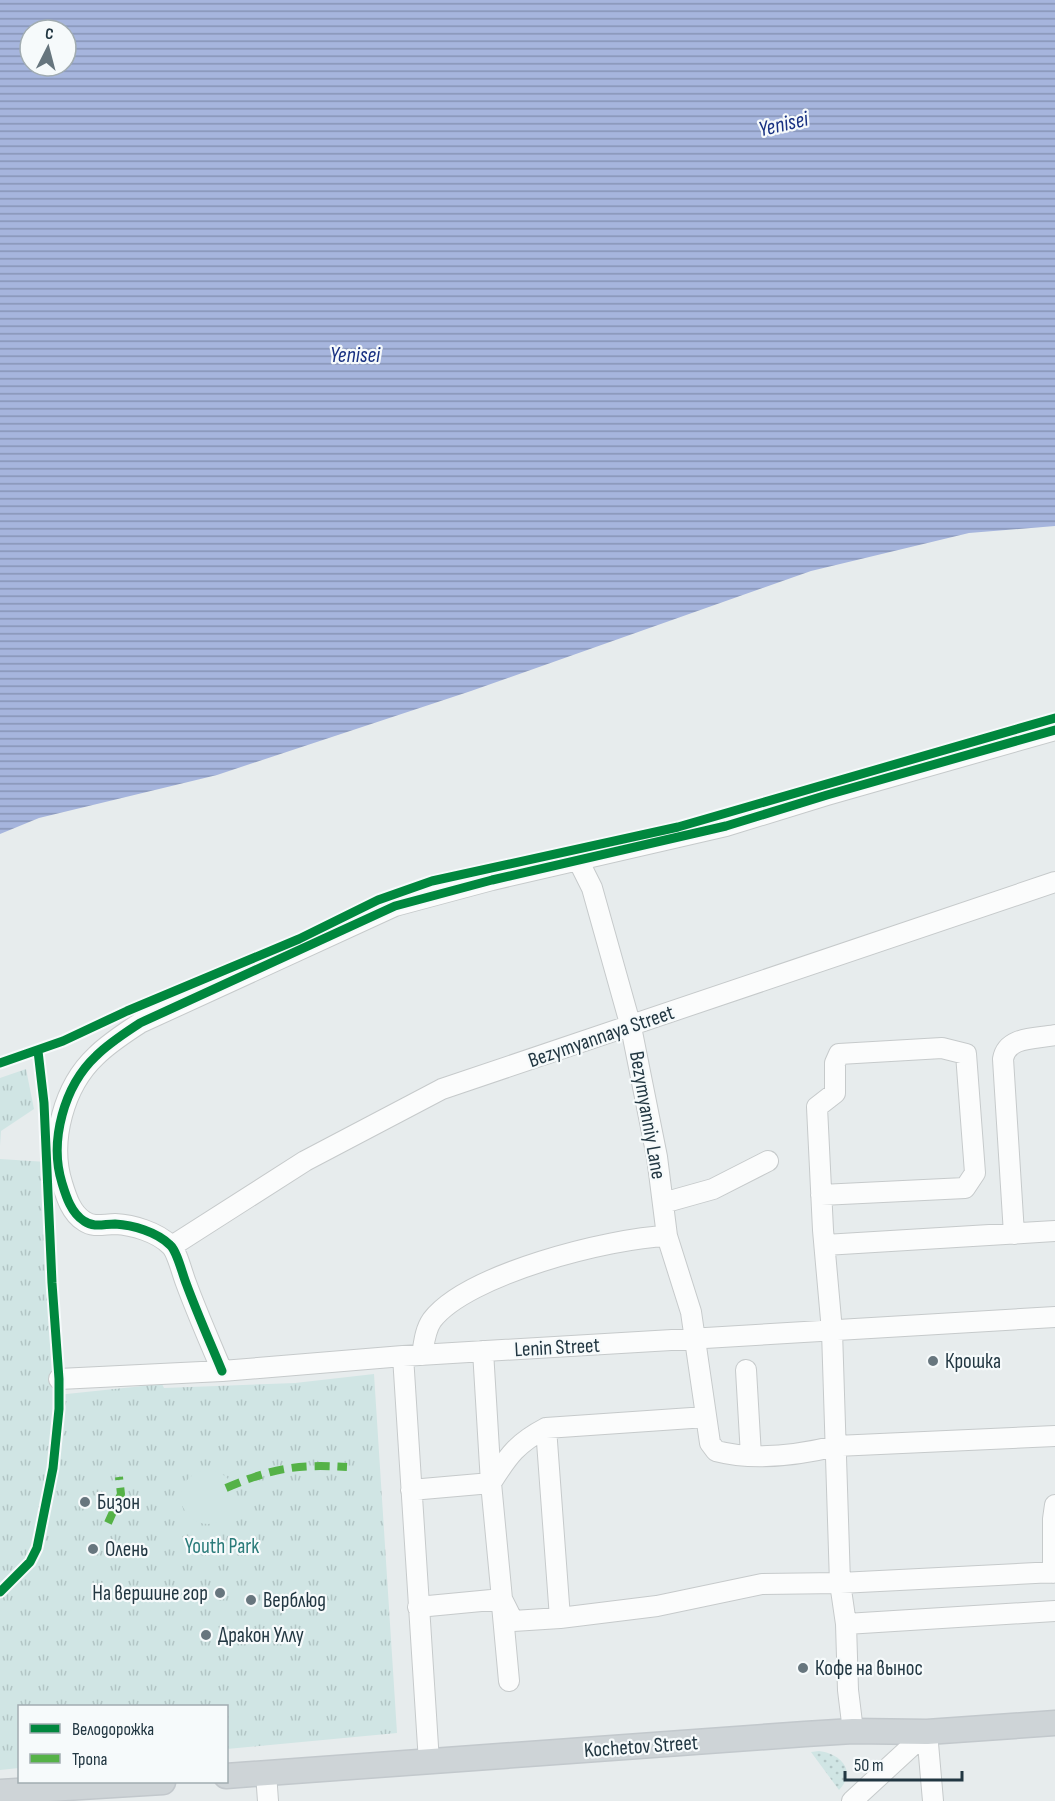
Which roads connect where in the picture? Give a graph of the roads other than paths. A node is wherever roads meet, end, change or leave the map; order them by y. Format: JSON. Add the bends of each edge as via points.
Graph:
{"nodes":[{"id":1,"x":1055,"y":730,"type":"edge"},
{"id":2,"x":578,"y":860,"type":"junction"},
{"id":3,"x":1055,"y":882,"type":"edge"},
{"id":4,"x":631,"y":1027,"type":"junction"},
{"id":5,"x":1055,"y":1035,"type":"edge"},
{"id":6,"x":768,"y":1161,"type":"dead end"},
{"id":7,"x":821,"y":1196,"type":"junction"},
{"id":8,"x":663,"y":1203,"type":"junction"},
{"id":9,"x":1055,"y":1231,"type":"edge"},
{"id":10,"x":1014,"y":1234,"type":"junction"},
{"id":11,"x":667,"y":1236,"type":"junction"},
{"id":12,"x":825,"y":1245,"type":"junction"},
{"id":13,"x":172,"y":1246,"type":"junction"},
{"id":14,"x":1055,"y":1317,"type":"edge"},
{"id":15,"x":832,"y":1331,"type":"junction"},
{"id":16,"x":694,"y":1339,"type":"junction"},
{"id":17,"x":483,"y":1351,"type":"junction"},
{"id":18,"x":412,"y":1356,"type":"junction"},
{"id":19,"x":746,"y":1370,"type":"dead end"},
{"id":20,"x":222,"y":1371,"type":"junction"},
{"id":21,"x":59,"y":1378,"type":"dead end"},
{"id":22,"x":706,"y":1417,"type":"junction"},
{"id":23,"x":546,"y":1428,"type":"junction"},
{"id":24,"x":1055,"y":1436,"type":"edge"},
{"id":25,"x":836,"y":1446,"type":"junction"},
{"id":26,"x":751,"y":1456,"type":"junction"},
{"id":27,"x":491,"y":1483,"type":"junction"},
{"id":28,"x":411,"y":1491,"type":"junction"},
{"id":29,"x":1055,"y":1505,"type":"edge"},
{"id":30,"x":1054,"y":1573,"type":"edge"},
{"id":31,"x":840,"y":1583,"type":"junction"},
{"id":32,"x":502,"y":1599,"type":"junction"},
{"id":33,"x":418,"y":1606,"type":"junction"},
{"id":34,"x":1055,"y":1611,"type":"edge"},
{"id":35,"x":560,"y":1618,"type":"junction"},
{"id":36,"x":846,"y":1624,"type":"junction"},
{"id":37,"x":509,"y":1682,"type":"dead end"},
{"id":38,"x":1055,"y":1724,"type":"edge"},
{"id":39,"x":853,"y":1731,"type":"junction"},
{"id":40,"x":927,"y":1732,"type":"junction"},
{"id":41,"x":429,"y":1762,"type":"junction"},
{"id":42,"x":266,"y":1773,"type":"junction"},
{"id":43,"x":228,"y":1776,"type":"edge"},
{"id":44,"x":157,"y":1783,"type":"edge"},
{"id":45,"x":0,"y":1792,"type":"edge"},
{"id":46,"x":88,"y":1794,"type":"edge"},
{"id":47,"x":268,"y":1801,"type":"edge"},
{"id":48,"x":852,"y":1801,"type":"edge"},
{"id":49,"x":933,"y":1801,"type":"edge"}],
"edges":[{"from":1,"to":2,"type":"street","via":[[726,826]]},
{"from":2,"to":4,"type":"street","name":"Bezymyanniy Lane","via":[[592,888]]},
{"from":2,"to":13,"type":"street","via":[[395,906],[140,1023],[94,1057],[75,1082],[59,1128],[59,1173],[66,1194],[77,1215],[90,1225],[133,1226]]},
{"from":3,"to":4,"type":"street","name":"Bezymyannaya Street"},
{"from":4,"to":8,"type":"street","name":"Bezymyanniy Lane"},
{"from":4,"to":13,"type":"street","name":"Bezymyannaya Street","via":[[442,1089],[305,1161]]},
{"from":5,"to":10,"type":"street","via":[[1014,1042],[1004,1051]]},
{"from":6,"to":8,"type":"street","via":[[712,1190]]},
{"from":7,"to":7,"type":"street","via":[[817,1107],[835,1093],[835,1063],[839,1054],[942,1048],[966,1054],[975,1173],[965,1188]]},
{"from":7,"to":12,"type":"street"},
{"from":8,"to":11,"type":"street","name":"Bezymyanniy Lane"},
{"from":9,"to":10,"type":"street"},
{"from":10,"to":12,"type":"street"},
{"from":11,"to":16,"type":"street","name":"Bezymyanniy Lane","via":[[691,1312]]},
{"from":11,"to":18,"type":"street","via":[[573,1254],[487,1281],[434,1318]]},
{"from":12,"to":15,"type":"street"},
{"from":13,"to":20,"type":"street"},
{"from":14,"to":15,"type":"street","name":"Lenin Street"},
{"from":15,"to":16,"type":"street","name":"Lenin Street"},
{"from":15,"to":25,"type":"street"},
{"from":16,"to":17,"type":"street","name":"Lenin Street"},
{"from":16,"to":22,"type":"street","name":"Bezymyanniy Lane"},
{"from":17,"to":18,"type":"street","name":"Lenin Street"},
{"from":17,"to":27,"type":"street"},
{"from":18,"to":20,"type":"street","name":"Lenin Street"},
{"from":18,"to":28,"type":"street"},
{"from":19,"to":26,"type":"street"},
{"from":20,"to":21,"type":"street","name":"Lenin Street"},
{"from":22,"to":23,"type":"street"},
{"from":22,"to":26,"type":"street","name":"Bezymyanniy Lane","via":[[710,1443],[716,1451]]},
{"from":23,"to":27,"type":"street","via":[[525,1439]]},
{"from":23,"to":35,"type":"street"},
{"from":24,"to":25,"type":"street"},
{"from":25,"to":26,"type":"street","via":[[813,1452]]},
{"from":25,"to":31,"type":"street"},
{"from":27,"to":28,"type":"street"},
{"from":27,"to":32,"type":"street"},
{"from":28,"to":33,"type":"street"},
{"from":29,"to":30,"type":"street"},
{"from":30,"to":31,"type":"street"},
{"from":31,"to":35,"type":"street","via":[[762,1584],[657,1606]]},
{"from":31,"to":36,"type":"street"},
{"from":32,"to":33,"type":"street"},
{"from":32,"to":35,"type":"street","via":[[513,1621]]},
{"from":32,"to":37,"type":"street"},
{"from":33,"to":41,"type":"street"},
{"from":34,"to":36,"type":"street"},
{"from":36,"to":39,"type":"street"},
{"from":38,"to":40,"type":"main road","name":"Kochetov Street"},
{"from":39,"to":40,"type":"main road","name":"Kochetov Street"},
{"from":39,"to":41,"type":"main road","name":"Kochetov Street"},
{"from":40,"to":48,"type":"street"},
{"from":40,"to":49,"type":"street"},
{"from":41,"to":42,"type":"main road","name":"Kochetov Street"},
{"from":42,"to":43,"type":"main road","name":"Kochetov Street"},
{"from":42,"to":47,"type":"street"},
{"from":44,"to":46,"type":"main road"},
{"from":45,"to":46,"type":"main road"}]}
